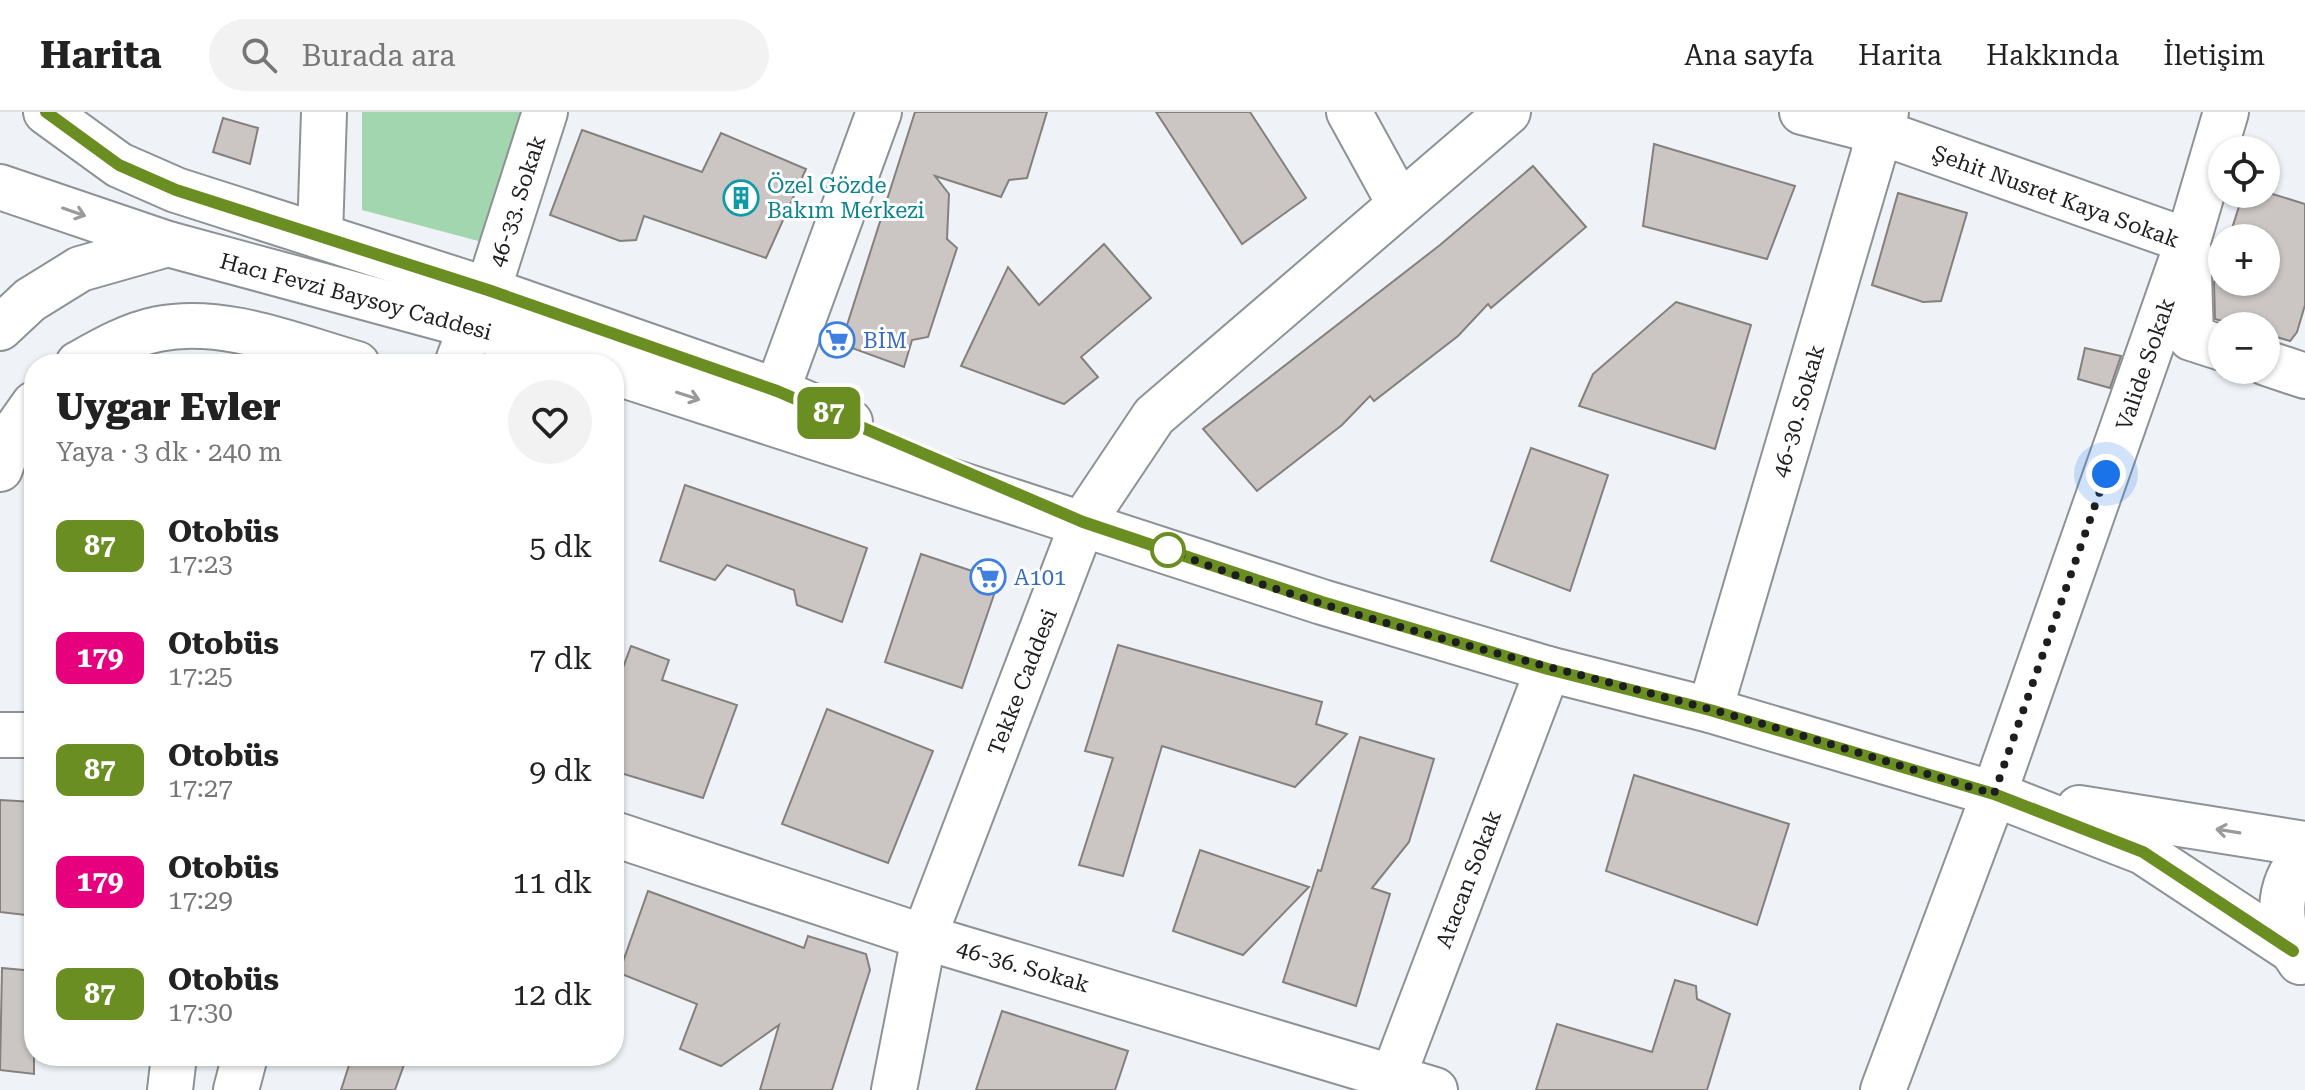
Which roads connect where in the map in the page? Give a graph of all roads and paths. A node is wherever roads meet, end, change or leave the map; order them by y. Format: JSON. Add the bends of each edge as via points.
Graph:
{"nodes":[{"id":1,"x":46,"y":112,"type":"edge"},
{"id":2,"x":93,"y":112,"type":"edge"},
{"id":3,"x":324,"y":112,"type":"edge"},
{"id":4,"x":545,"y":112,"type":"edge"},
{"id":5,"x":879,"y":112,"type":"edge"},
{"id":6,"x":1349,"y":112,"type":"edge"},
{"id":7,"x":1508,"y":112,"type":"edge"},
{"id":8,"x":1802,"y":112,"type":"edge"},
{"id":9,"x":2226,"y":112,"type":"edge"},
{"id":10,"x":1883,"y":122,"type":"edge"},
{"id":11,"x":0,"y":187,"type":"edge"},
{"id":12,"x":176,"y":190,"type":"junction"},
{"id":13,"x":1399,"y":203,"type":"junction"},
{"id":14,"x":320,"y":236,"type":"junction"},
{"id":15,"x":2188,"y":241,"type":"junction"},
{"id":16,"x":168,"y":244,"type":"junction"},
{"id":17,"x":472,"y":327,"type":"edge"},
{"id":18,"x":0,"y":328,"type":"edge"},
{"id":19,"x":2208,"y":343,"type":"edge"},
{"id":20,"x":96,"y":354,"type":"edge"},
{"id":21,"x":322,"y":354,"type":"edge"},
{"id":22,"x":558,"y":354,"type":"edge"},
{"id":23,"x":601,"y":354,"type":"edge"},
{"id":24,"x":624,"y":359,"type":"edge"},
{"id":25,"x":2280,"y":368,"type":"edge"},
{"id":26,"x":624,"y":375,"type":"edge"},
{"id":27,"x":2305,"y":376,"type":"edge"},
{"id":28,"x":777,"y":391,"type":"junction"},
{"id":29,"x":24,"y":418,"type":"edge"},
{"id":30,"x":0,"y":469,"type":"edge"},
{"id":31,"x":1083,"y":522,"type":"junction"},
{"id":32,"x":1548,"y":669,"type":"junction"},
{"id":33,"x":1710,"y":710,"type":"junction"},
{"id":34,"x":0,"y":735,"type":"edge"},
{"id":35,"x":24,"y":735,"type":"edge"},
{"id":36,"x":1994,"y":794,"type":"junction"},
{"id":37,"x":624,"y":837,"type":"edge"},
{"id":38,"x":2305,"y":844,"type":"edge"},
{"id":39,"x":2305,"y":855,"type":"edge"},
{"id":40,"x":924,"y":937,"type":"junction"},
{"id":41,"x":2301,"y":964,"type":"edge"},
{"id":42,"x":173,"y":1066,"type":"edge"},
{"id":43,"x":242,"y":1066,"type":"edge"},
{"id":44,"x":1390,"y":1082,"type":"edge"},
{"id":45,"x":170,"y":1090,"type":"edge"},
{"id":46,"x":236,"y":1090,"type":"edge"},
{"id":47,"x":894,"y":1090,"type":"edge"},
{"id":48,"x":1435,"y":1090,"type":"edge"},
{"id":49,"x":1883,"y":1090,"type":"edge"}],
"edges":[{"from":1,"to":12,"type":"street","name":"Hacı Fevzi Baysoy Caddesi","via":[[119,165]]},
{"from":2,"to":12,"type":"street","name":"Hacı Fevzi Baysoy Caddesi"},
{"from":3,"to":14,"type":"street"},
{"from":4,"to":17,"type":"street","name":"46-33. Sokak"},
{"from":5,"to":28,"type":"street"},
{"from":6,"to":13,"type":"street"},
{"from":7,"to":13,"type":"street","name":"Tekke Caddesi"},
{"from":8,"to":10,"type":"street","name":"Şehit Nusret Kaya Sokak"},
{"from":9,"to":15,"type":"street","name":"Valide Sokak"},
{"from":10,"to":15,"type":"street","name":"Şehit Nusret Kaya Sokak"},
{"from":10,"to":33,"type":"street","name":"46-30. Sokak"},
{"from":11,"to":16,"type":"street","name":"Hacı Fevzi Baysoy Caddesi","one_way":true},
{"from":12,"to":14,"type":"street","name":"Hacı Fevzi Baysoy Caddesi"},
{"from":13,"to":31,"type":"street","name":"Tekke Caddesi","via":[[1154,416]]},
{"from":14,"to":17,"type":"street","name":"Hacı Fevzi Baysoy Caddesi"},
{"from":15,"to":19,"type":"street","name":"Şehit Nusret Kaya Sokak","via":[[2191,338]]},
{"from":15,"to":36,"type":"street","name":"Valide Sokak"},
{"from":16,"to":17,"type":"street","name":"Hacı Fevzi Baysoy Caddesi"},
{"from":16,"to":18,"type":"street","via":[[80,269],[30,300]]},
{"from":17,"to":22,"type":"street","name":"Hacı Fevzi Baysoy Caddesi"},
{"from":17,"to":23,"type":"street","name":"Hacı Fevzi Baysoy Caddesi"},
{"from":20,"to":21,"type":"street","via":[[156,329],[196,326],[251,334]]},
{"from":24,"to":28,"type":"street","name":"Hacı Fevzi Baysoy Caddesi"},
{"from":25,"to":27,"type":"street"},
{"from":26,"to":31,"type":"street","name":"Hacı Fevzi Baysoy Caddesi","one_way":true},
{"from":28,"to":31,"type":"street","name":"Hacı Fevzi Baysoy Caddesi"},
{"from":29,"to":30,"type":"street"},
{"from":31,"to":32,"type":"street","name":"Hacı Fevzi Baysoy Caddesi","via":[[1322,602]]},
{"from":31,"to":40,"type":"street","name":"Tekke Caddesi"},
{"from":32,"to":33,"type":"street","name":"Hacı Fevzi Baysoy Caddesi"},
{"from":32,"to":44,"type":"street","name":"Atacan Sokak"},
{"from":33,"to":36,"type":"street","name":"Hacı Fevzi Baysoy Caddesi"},
{"from":34,"to":35,"type":"street"},
{"from":38,"to":36,"type":"street","name":"Hacı Fevzi Baysoy Caddesi","one_way":true},
{"from":36,"to":41,"type":"street","name":"Hacı Fevzi Baysoy Caddesi","via":[[2143,852]]},
{"from":36,"to":49,"type":"street","name":"Valide Sokak"},
{"from":37,"to":40,"type":"street","name":"46-36. Sokak"},
{"from":39,"to":41,"type":"street","via":[[2291,873],[2282,902],[2283,923]]},
{"from":40,"to":44,"type":"street","name":"46-36. Sokak"},
{"from":40,"to":47,"type":"street","name":"Tekke Caddesi"},
{"from":42,"to":45,"type":"street"},
{"from":43,"to":46,"type":"street"},
{"from":44,"to":48,"type":"street","name":"46-36. Sokak"}]}
